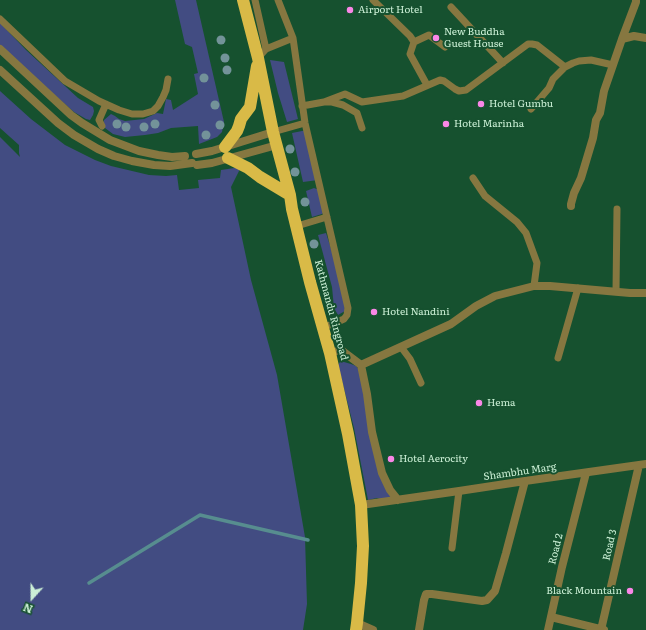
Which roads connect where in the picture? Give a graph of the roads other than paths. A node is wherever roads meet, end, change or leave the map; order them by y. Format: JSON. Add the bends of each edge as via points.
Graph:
{"nodes":[{"id":1,"x":243,"y":0,"type":"edge"},
{"id":2,"x":255,"y":0,"type":"edge"},
{"id":3,"x":278,"y":0,"type":"edge"},
{"id":4,"x":373,"y":0,"type":"edge"},
{"id":5,"x":636,"y":0,"type":"edge"},
{"id":6,"x":451,"y":7,"type":"dead end"},
{"id":7,"x":0,"y":19,"type":"edge"},
{"id":8,"x":293,"y":38,"type":"junction"},
{"id":9,"x":646,"y":38,"type":"edge"},
{"id":10,"x":622,"y":39,"type":"junction"},
{"id":11,"x":414,"y":42,"type":"junction"},
{"id":12,"x":445,"y":47,"type":"dead end"},
{"id":13,"x":0,"y":49,"type":"edge"},
{"id":14,"x":262,"y":54,"type":"junction"},
{"id":15,"x":503,"y":63,"type":"junction"},
{"id":16,"x":613,"y":65,"type":"junction"},
{"id":17,"x":565,"y":67,"type":"junction"},
{"id":18,"x":0,"y":70,"type":"edge"},
{"id":19,"x":168,"y":79,"type":"dead end"},
{"id":20,"x":427,"y":85,"type":"junction"},
{"id":21,"x":324,"y":102,"type":"junction"},
{"id":22,"x":106,"y":104,"type":"junction"},
{"id":23,"x":302,"y":106,"type":"junction"},
{"id":24,"x":531,"y":109,"type":"dead end"},
{"id":25,"x":305,"y":123,"type":"junction"},
{"id":26,"x":102,"y":126,"type":"dead end"},
{"id":27,"x":362,"y":128,"type":"dead end"},
{"id":28,"x":273,"y":132,"type":"junction"},
{"id":29,"x":277,"y":145,"type":"junction"},
{"id":30,"x":227,"y":153,"type":"junction"},
{"id":31,"x":196,"y":154,"type":"dead end"},
{"id":32,"x":185,"y":156,"type":"dead end"},
{"id":33,"x":473,"y":178,"type":"dead end"},
{"id":34,"x":290,"y":195,"type":"junction"},
{"id":35,"x":572,"y":206,"type":"dead end"},
{"id":36,"x":617,"y":209,"type":"dead end"},
{"id":37,"x":327,"y":217,"type":"junction"},
{"id":38,"x":297,"y":226,"type":"junction"},
{"id":39,"x":534,"y":286,"type":"junction"},
{"id":40,"x":578,"y":288,"type":"junction"},
{"id":41,"x":616,"y":291,"type":"junction"},
{"id":42,"x":646,"y":293,"type":"edge"},
{"id":43,"x":323,"y":327,"type":"junction"},
{"id":44,"x":402,"y":347,"type":"junction"},
{"id":45,"x":330,"y":352,"type":"junction"},
{"id":46,"x":558,"y":358,"type":"dead end"},
{"id":47,"x":361,"y":365,"type":"junction"},
{"id":48,"x":421,"y":383,"type":"dead end"},
{"id":49,"x":642,"y":465,"type":"edge"},
{"id":50,"x":586,"y":472,"type":"junction"},
{"id":51,"x":525,"y":481,"type":"junction"},
{"id":52,"x":459,"y":491,"type":"junction"},
{"id":53,"x":398,"y":500,"type":"junction"},
{"id":54,"x":361,"y":505,"type":"junction"},
{"id":55,"x":452,"y":548,"type":"dead end"},
{"id":56,"x":551,"y":617,"type":"junction"},
{"id":57,"x":357,"y":626,"type":"edge"},
{"id":58,"x":373,"y":630,"type":"edge"},
{"id":59,"x":419,"y":630,"type":"edge"},
{"id":60,"x":548,"y":630,"type":"edge"},
{"id":61,"x":602,"y":630,"type":"edge"}],
"edges":[{"from":1,"to":14,"type":"highway","name":"Kathmandu Ringroad"},
{"from":2,"to":14,"type":"lane"},
{"from":3,"to":8,"type":"lane"},
{"from":4,"to":11,"type":"lane"},
{"from":5,"to":10,"type":"street"},
{"from":6,"to":15,"type":"lane"},
{"from":7,"to":22,"type":"lane","via":[[65,82]]},
{"from":8,"to":14,"type":"lane"},
{"from":8,"to":23,"type":"lane"},
{"from":9,"to":10,"type":"street","via":[[634,36]]},
{"from":10,"to":16,"type":"street"},
{"from":11,"to":12,"type":"lane","via":[[429,35]]},
{"from":11,"to":20,"type":"lane","via":[[410,54]]},
{"from":13,"to":32,"type":"street","via":[[71,115],[110,140],[139,151],[172,157]]},
{"from":14,"to":28,"type":"highway","name":"Kathmandu Ringroad"},
{"from":14,"to":30,"type":"highway","via":[[250,107],[241,119]]},
{"from":15,"to":17,"type":"lane","via":[[528,44],[532,44],[537,45]]},
{"from":15,"to":20,"type":"lane","via":[[466,90],[455,89],[440,80]]},
{"from":16,"to":17,"type":"lane","via":[[591,60],[579,61]]},
{"from":16,"to":35,"type":"street"},
{"from":17,"to":24,"type":"lane"},
{"from":18,"to":30,"type":"street","via":[[58,123],[74,135],[114,156],[170,166],[194,164]]},
{"from":19,"to":22,"type":"lane","via":[[163,97],[153,111],[132,114]]},
{"from":20,"to":21,"type":"lane","via":[[403,96],[362,102],[345,94]]},
{"from":21,"to":23,"type":"lane"},
{"from":21,"to":27,"type":"lane","via":[[343,105],[357,113]]},
{"from":22,"to":26,"type":"lane","via":[[99,120]]},
{"from":23,"to":25,"type":"lane"},
{"from":25,"to":28,"type":"lane"},
{"from":25,"to":37,"type":"lane"},
{"from":28,"to":29,"type":"highway","name":"Kathmandu Ringroad"},
{"from":28,"to":30,"type":"street"},
{"from":29,"to":30,"type":"street"},
{"from":29,"to":34,"type":"highway","name":"Kathmandu Ringroad"},
{"from":30,"to":31,"type":"street","via":[[212,151]]},
{"from":30,"to":34,"type":"highway"},
{"from":33,"to":39,"type":"lane","via":[[485,196],[517,222],[526,233],[537,263]]},
{"from":34,"to":38,"type":"highway","name":"Kathmandu Ringroad"},
{"from":36,"to":41,"type":"lane"},
{"from":37,"to":38,"type":"lane"},
{"from":37,"to":43,"type":"lane","via":[[348,308],[344,319]]},
{"from":38,"to":43,"type":"highway","name":"Kathmandu Ringroad"},
{"from":39,"to":40,"type":"street"},
{"from":39,"to":44,"type":"street","via":[[495,296],[451,324]]},
{"from":40,"to":41,"type":"street"},
{"from":40,"to":46,"type":"lane"},
{"from":41,"to":42,"type":"street"},
{"from":43,"to":45,"type":"highway","name":"Kathmandu Ringroad"},
{"from":44,"to":47,"type":"street"},
{"from":44,"to":48,"type":"lane"},
{"from":45,"to":47,"type":"street","via":[[342,350]]},
{"from":45,"to":54,"type":"highway","name":"Kathmandu Ringroad"},
{"from":47,"to":53,"type":"street","via":[[382,473]]},
{"from":49,"to":50,"type":"street","name":"Shambhu Marg"},
{"from":49,"to":61,"type":"street","name":"Road 3"},
{"from":50,"to":51,"type":"street","name":"Shambhu Marg"},
{"from":50,"to":56,"type":"street","name":"Road 2"},
{"from":51,"to":52,"type":"street","name":"Shambhu Marg"},
{"from":51,"to":59,"type":"street","via":[[495,591],[487,600],[482,601],[426,594]]},
{"from":52,"to":53,"type":"street","name":"Shambhu Marg"},
{"from":52,"to":55,"type":"lane"},
{"from":53,"to":54,"type":"street","name":"Shambhu Marg"},
{"from":54,"to":57,"type":"highway","name":"Kathmandu Ringroad","via":[[363,546]]},
{"from":56,"to":60,"type":"street","name":"Road 2"},
{"from":56,"to":61,"type":"street"},
{"from":57,"to":58,"type":"street"}]}
